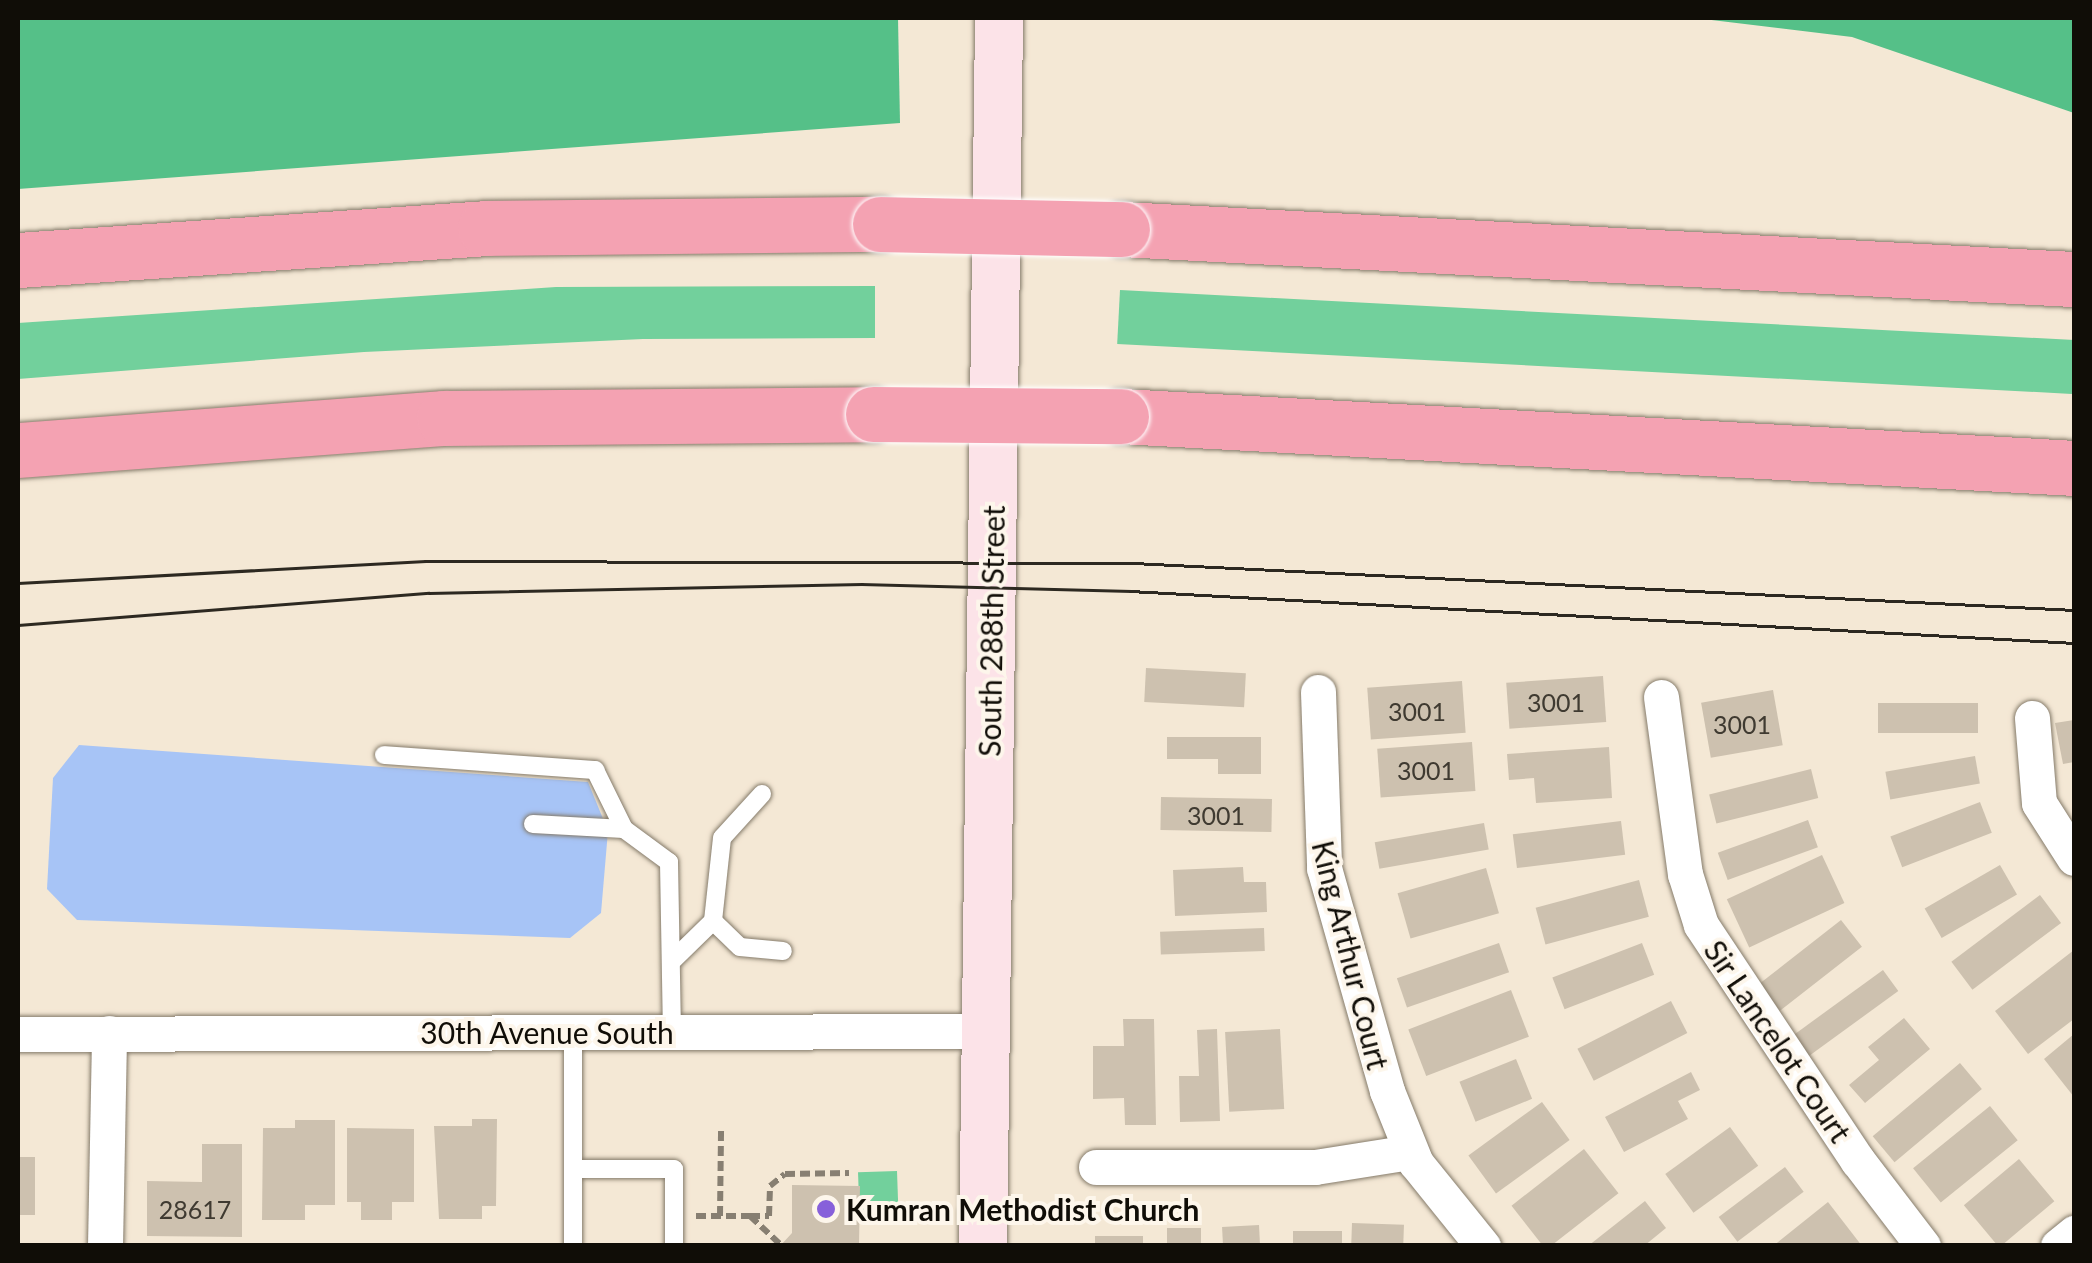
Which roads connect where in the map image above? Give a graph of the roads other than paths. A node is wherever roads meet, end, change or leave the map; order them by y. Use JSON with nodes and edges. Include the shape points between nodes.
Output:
{"nodes":[{"id":1,"x":999,"y":18,"type":"edge"},
{"id":2,"x":18,"y":260,"type":"edge"},
{"id":3,"x":2074,"y":279,"type":"edge"},
{"id":4,"x":18,"y":450,"type":"edge"},
{"id":5,"x":2074,"y":468,"type":"edge"},
{"id":6,"x":1318,"y":692,"type":"dead end"},
{"id":7,"x":1662,"y":697,"type":"dead end"},
{"id":8,"x":2032,"y":718,"type":"dead end"},
{"id":9,"x":384,"y":755,"type":"dead end"},
{"id":10,"x":762,"y":794,"type":"dead end"},
{"id":11,"x":533,"y":824,"type":"dead end"},
{"id":12,"x":624,"y":829,"type":"junction"},
{"id":13,"x":2074,"y":858,"type":"edge"},
{"id":14,"x":713,"y":921,"type":"junction"},
{"id":15,"x":783,"y":951,"type":"dead end"},
{"id":16,"x":671,"y":962,"type":"junction"},
{"id":17,"x":986,"y":1031,"type":"junction"},
{"id":18,"x":573,"y":1032,"type":"junction"},
{"id":19,"x":672,"y":1032,"type":"junction"},
{"id":20,"x":109,"y":1033,"type":"junction"},
{"id":21,"x":18,"y":1034,"type":"edge"},
{"id":22,"x":1410,"y":1152,"type":"junction"},
{"id":23,"x":1096,"y":1167,"type":"dead end"},
{"id":24,"x":573,"y":1169,"type":"junction"},
{"id":25,"x":2074,"y":1233,"type":"edge"},
{"id":26,"x":104,"y":1246,"type":"edge"},
{"id":27,"x":573,"y":1246,"type":"edge"},
{"id":28,"x":674,"y":1246,"type":"edge"},
{"id":29,"x":983,"y":1246,"type":"edge"},
{"id":30,"x":1483,"y":1246,"type":"edge"},
{"id":31,"x":1923,"y":1246,"type":"edge"},
{"id":32,"x":2058,"y":1246,"type":"edge"}],
"edges":[{"from":1,"to":17,"type":"main road","name":"South 288th Street"},
{"from":2,"to":3,"type":"highway","bridge":true,"via":[[485,228],[880,224],[1122,228]]},
{"from":4,"to":5,"type":"highway","bridge":true,"via":[[444,418],[1122,416]]},
{"from":6,"to":22,"type":"street","name":"King Arthur Court","via":[[1324,868],[1386,1091]]},
{"from":7,"to":31,"type":"street","name":"Sir Lancelot Court","via":[[1685,874],[1701,925]]},
{"from":8,"to":13,"type":"street","via":[[2039,803]]},
{"from":9,"to":12,"type":"lane","via":[[595,770]]},
{"from":10,"to":14,"type":"lane","via":[[722,838]]},
{"from":11,"to":12,"type":"lane"},
{"from":12,"to":16,"type":"lane","via":[[668,862]]},
{"from":14,"to":15,"type":"lane","via":[[740,948]]},
{"from":14,"to":16,"type":"lane"},
{"from":16,"to":19,"type":"lane"},
{"from":17,"to":19,"type":"street","name":"30th Avenue South"},
{"from":17,"to":29,"type":"main road","name":"South 288th Street"},
{"from":18,"to":19,"type":"street","name":"30th Avenue South"},
{"from":18,"to":20,"type":"street","name":"30th Avenue South"},
{"from":18,"to":24,"type":"lane"},
{"from":20,"to":21,"type":"street","name":"30th Avenue South"},
{"from":20,"to":26,"type":"street"},
{"from":22,"to":23,"type":"street","via":[[1315,1167]]},
{"from":22,"to":30,"type":"street","name":"King Arthur Court"},
{"from":24,"to":27,"type":"lane"},
{"from":24,"to":28,"type":"lane","via":[[674,1169]]},
{"from":25,"to":32,"type":"street"}]}
